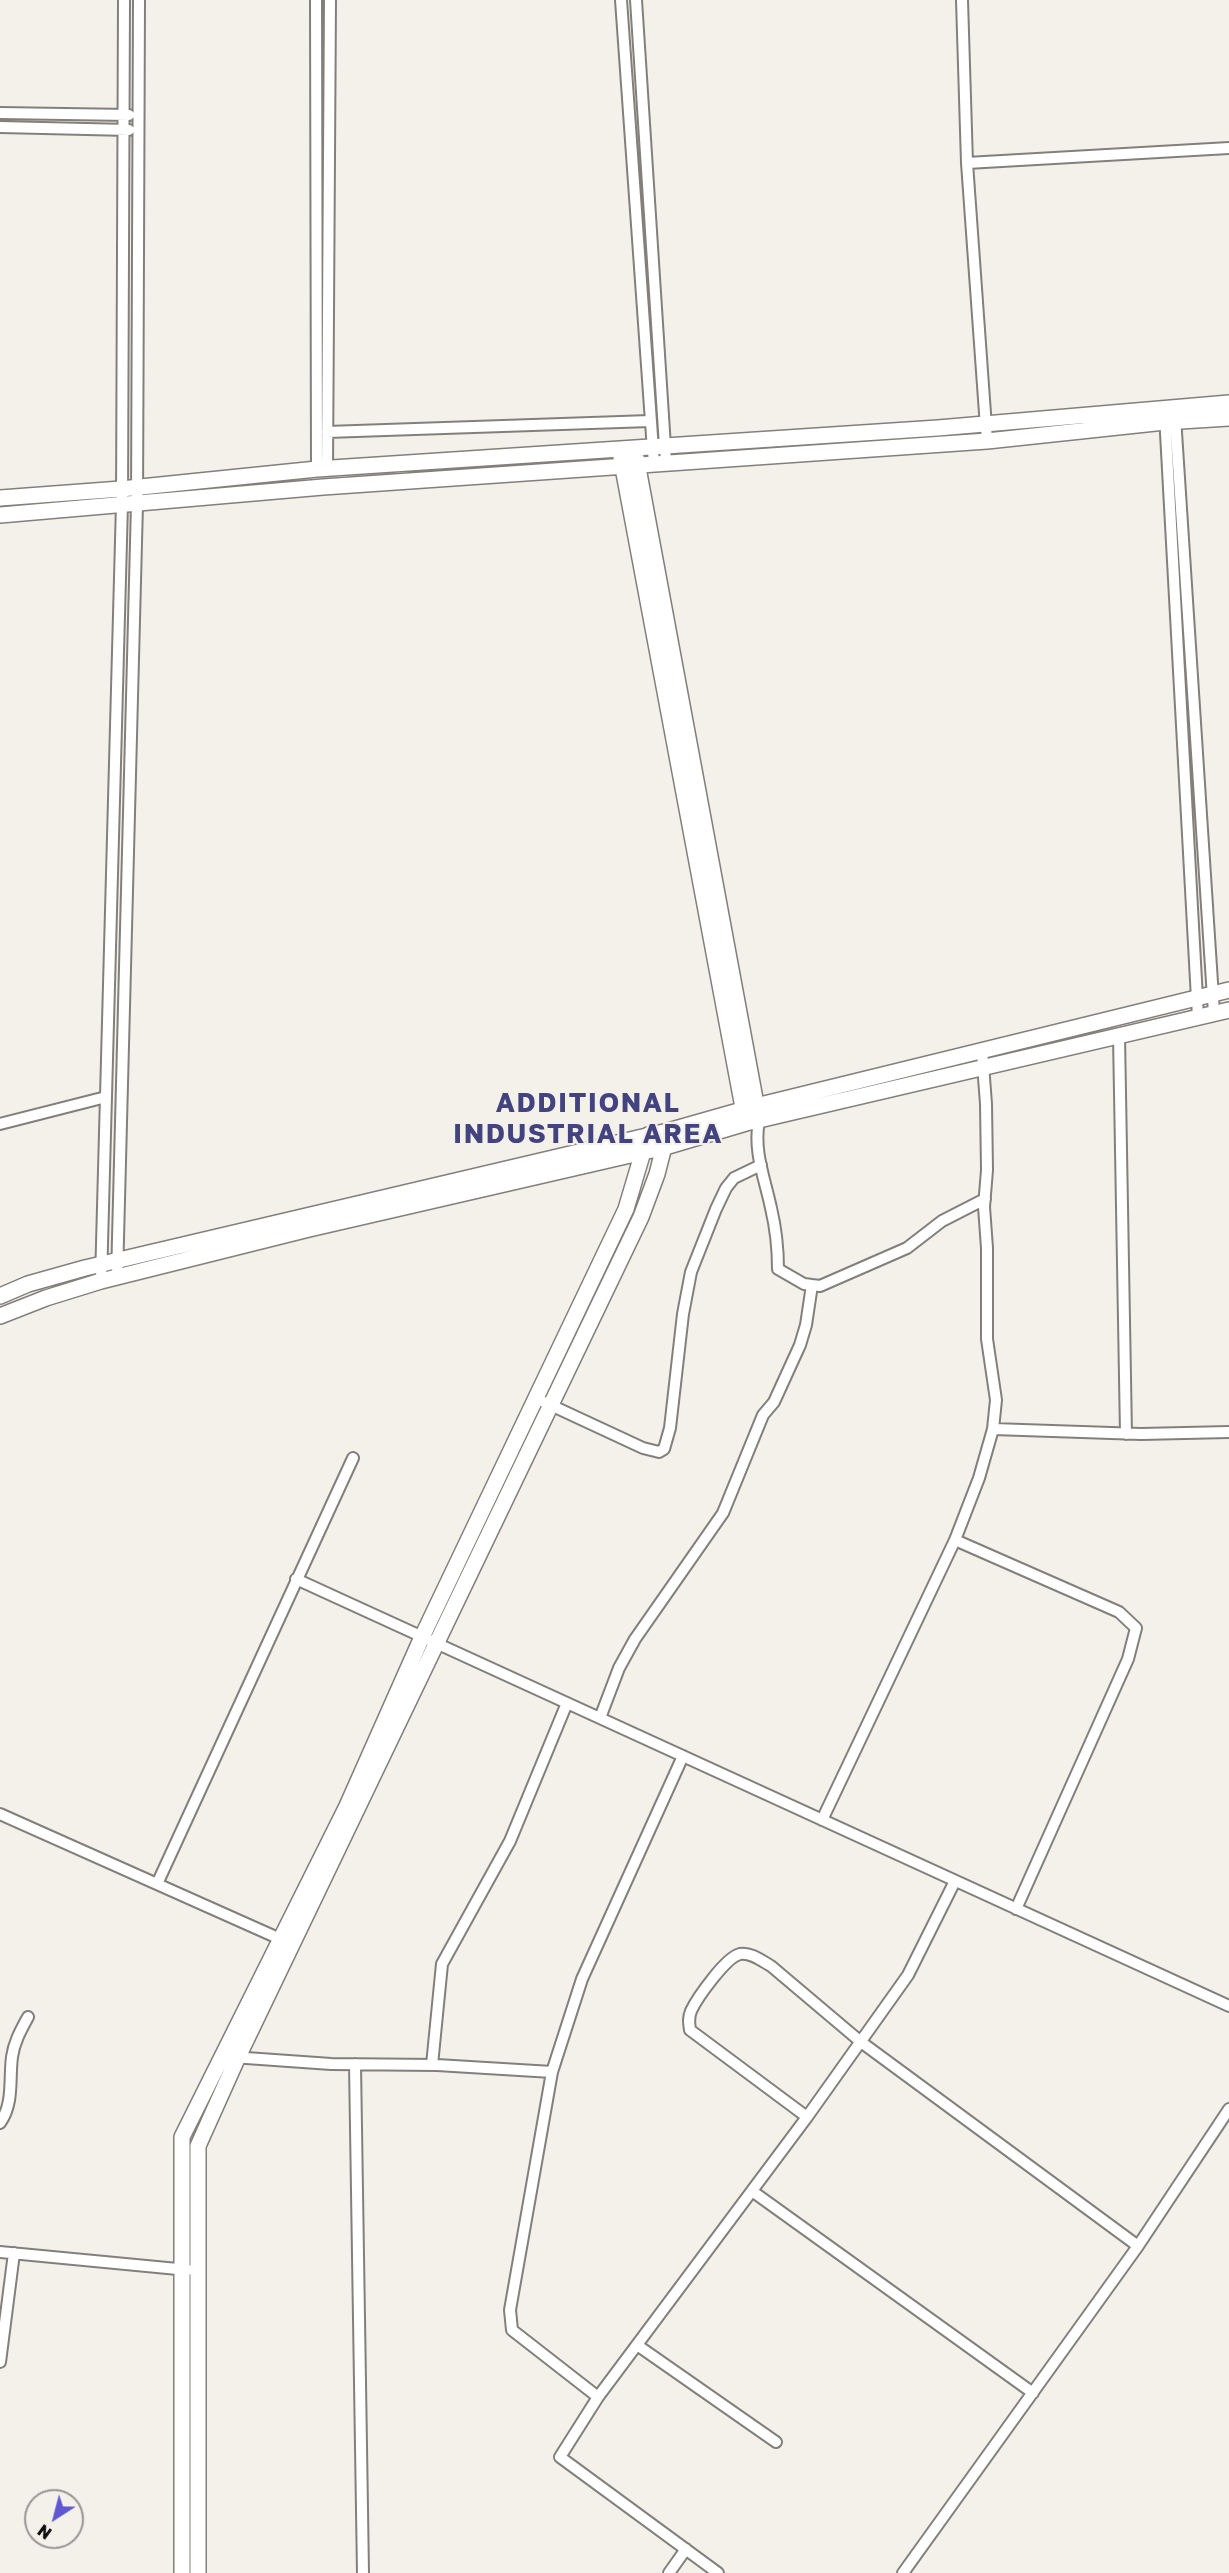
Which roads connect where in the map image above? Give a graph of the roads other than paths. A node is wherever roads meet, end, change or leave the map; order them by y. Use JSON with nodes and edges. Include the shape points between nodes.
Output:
{"nodes":[{"id":1,"x":124,"y":0,"type":"edge"},
{"id":2,"x":139,"y":0,"type":"edge"},
{"id":3,"x":316,"y":0,"type":"edge"},
{"id":4,"x":330,"y":0,"type":"edge"},
{"id":5,"x":621,"y":0,"type":"edge"},
{"id":6,"x":636,"y":0,"type":"edge"},
{"id":7,"x":962,"y":0,"type":"edge"},
{"id":8,"x":0,"y":113,"type":"edge"},
{"id":9,"x":123,"y":115,"type":"junction"},
{"id":10,"x":138,"y":115,"type":"junction"},
{"id":11,"x":0,"y":127,"type":"edge"},
{"id":12,"x":123,"y":130,"type":"junction"},
{"id":13,"x":138,"y":130,"type":"junction"},
{"id":14,"x":1229,"y":148,"type":"edge"},
{"id":15,"x":967,"y":163,"type":"junction"},
{"id":16,"x":1229,"y":404,"type":"edge"},
{"id":17,"x":1170,"y":415,"type":"junction"},
{"id":18,"x":1229,"y":418,"type":"edge"},
{"id":19,"x":650,"y":421,"type":"junction"},
{"id":20,"x":985,"y":423,"type":"junction"},
{"id":21,"x":327,"y":432,"type":"junction"},
{"id":22,"x":987,"y":441,"type":"junction"},
{"id":23,"x":658,"y":445,"type":"junction"},
{"id":24,"x":627,"y":449,"type":"junction"},
{"id":25,"x":660,"y":463,"type":"junction"},
{"id":26,"x":630,"y":466,"type":"junction"},
{"id":27,"x":322,"y":469,"type":"junction"},
{"id":28,"x":129,"y":496,"type":"junction"},
{"id":29,"x":0,"y":498,"type":"edge"},
{"id":30,"x":0,"y":515,"type":"edge"},
{"id":31,"x":132,"y":682,"type":"junction"},
{"id":32,"x":117,"y":683,"type":"junction"},
{"id":33,"x":1229,"y":990,"type":"edge"},
{"id":34,"x":1213,"y":994,"type":"junction"},
{"id":35,"x":1197,"y":997,"type":"junction"},
{"id":36,"x":1222,"y":1011,"type":"edge"},
{"id":37,"x":1197,"y":1017,"type":"junction"},
{"id":38,"x":1119,"y":1036,"type":"junction"},
{"id":39,"x":982,"y":1051,"type":"junction"},
{"id":40,"x":983,"y":1069,"type":"junction"},
{"id":41,"x":106,"y":1097,"type":"junction"},
{"id":42,"x":751,"y":1115,"type":"junction"},
{"id":43,"x":0,"y":1124,"type":"edge"},
{"id":44,"x":668,"y":1131,"type":"junction"},
{"id":45,"x":647,"y":1142,"type":"junction"},
{"id":46,"x":665,"y":1147,"type":"junction"},
{"id":47,"x":761,"y":1165,"type":"junction"},
{"id":48,"x":985,"y":1199,"type":"junction"},
{"id":49,"x":101,"y":1265,"type":"junction"},
{"id":50,"x":117,"y":1269,"type":"junction"},
{"id":51,"x":101,"y":1281,"type":"junction"},
{"id":52,"x":812,"y":1285,"type":"junction"},
{"id":53,"x":0,"y":1296,"type":"edge"},
{"id":54,"x":0,"y":1316,"type":"edge"},
{"id":55,"x":544,"y":1402,"type":"junction"},
{"id":56,"x":993,"y":1429,"type":"junction"},
{"id":57,"x":1229,"y":1432,"type":"edge"},
{"id":58,"x":1126,"y":1434,"type":"junction"},
{"id":59,"x":353,"y":1458,"type":"dead end"},
{"id":60,"x":955,"y":1540,"type":"junction"},
{"id":61,"x":296,"y":1579,"type":"junction"},
{"id":62,"x":429,"y":1640,"type":"junction"},
{"id":63,"x":567,"y":1703,"type":"junction"},
{"id":64,"x":600,"y":1718,"type":"junction"},
{"id":65,"x":683,"y":1756,"type":"junction"},
{"id":66,"x":0,"y":1814,"type":"edge"},
{"id":67,"x":822,"y":1820,"type":"junction"},
{"id":68,"x":955,"y":1881,"type":"junction"},
{"id":69,"x":157,"y":1884,"type":"junction"},
{"id":70,"x":1017,"y":1909,"type":"junction"},
{"id":71,"x":286,"y":1942,"type":"junction"},
{"id":72,"x":1229,"y":2006,"type":"edge"},
{"id":73,"x":28,"y":2017,"type":"dead end"},
{"id":74,"x":861,"y":2042,"type":"junction"},
{"id":75,"x":230,"y":2056,"type":"junction"},
{"id":76,"x":354,"y":2064,"type":"junction"},
{"id":77,"x":432,"y":2065,"type":"junction"},
{"id":78,"x":552,"y":2072,"type":"junction"},
{"id":79,"x":1229,"y":2109,"type":"edge"},
{"id":80,"x":807,"y":2117,"type":"junction"},
{"id":81,"x":0,"y":2123,"type":"edge"},
{"id":82,"x":752,"y":2191,"type":"junction"},
{"id":83,"x":1138,"y":2246,"type":"junction"},
{"id":84,"x":0,"y":2252,"type":"edge"},
{"id":85,"x":14,"y":2253,"type":"junction"},
{"id":86,"x":190,"y":2270,"type":"junction"},
{"id":87,"x":637,"y":2345,"type":"junction"},
{"id":88,"x":0,"y":2362,"type":"edge"},
{"id":89,"x":1033,"y":2393,"type":"junction"},
{"id":90,"x":598,"y":2397,"type":"junction"},
{"id":91,"x":776,"y":2442,"type":"dead end"},
{"id":92,"x":686,"y":2549,"type":"junction"},
{"id":93,"x":182,"y":2573,"type":"edge"},
{"id":94,"x":198,"y":2573,"type":"edge"},
{"id":95,"x":363,"y":2573,"type":"edge"},
{"id":96,"x":669,"y":2573,"type":"edge"},
{"id":97,"x":718,"y":2573,"type":"edge"},
{"id":98,"x":903,"y":2573,"type":"edge"}],
"edges":[{"from":1,"to":9,"type":"street"},
{"from":2,"to":10,"type":"street"},
{"from":3,"to":27,"type":"street"},
{"from":4,"to":21,"type":"street"},
{"from":5,"to":19,"type":"street"},
{"from":6,"to":23,"type":"street"},
{"from":7,"to":15,"type":"street"},
{"from":8,"to":9,"type":"street"},
{"from":9,"to":10,"type":"street"},
{"from":9,"to":12,"type":"street"},
{"from":10,"to":13,"type":"street"},
{"from":11,"to":12,"type":"street"},
{"from":12,"to":13,"type":"street"},
{"from":12,"to":28,"type":"street"},
{"from":13,"to":28,"type":"street"},
{"from":14,"to":15,"type":"street"},
{"from":15,"to":20,"type":"street"},
{"from":16,"to":17,"type":"street"},
{"from":17,"to":18,"type":"street"},
{"from":17,"to":20,"type":"street"},
{"from":17,"to":22,"type":"street"},
{"from":17,"to":34,"type":"street"},
{"from":17,"to":35,"type":"street"},
{"from":19,"to":21,"type":"street"},
{"from":19,"to":23,"type":"street"},
{"from":20,"to":22,"type":"street"},
{"from":20,"to":23,"type":"street"},
{"from":21,"to":27,"type":"street"},
{"from":22,"to":25,"type":"street"},
{"from":23,"to":24,"type":"street"},
{"from":23,"to":25,"type":"street"},
{"from":24,"to":26,"type":"street"},
{"from":24,"to":27,"type":"street"},
{"from":25,"to":26,"type":"street"},
{"from":26,"to":28,"type":"street"},
{"from":26,"to":42,"type":"street"},
{"from":27,"to":28,"type":"street"},
{"from":28,"to":29,"type":"street"},
{"from":28,"to":30,"type":"street"},
{"from":28,"to":31,"type":"street"},
{"from":28,"to":32,"type":"street"},
{"from":31,"to":32,"type":"street"},
{"from":31,"to":50,"type":"street"},
{"from":32,"to":41,"type":"street"},
{"from":33,"to":34,"type":"street"},
{"from":34,"to":35,"type":"street"},
{"from":34,"to":36,"type":"street"},
{"from":35,"to":37,"type":"street"},
{"from":35,"to":39,"type":"street"},
{"from":36,"to":37,"type":"street"},
{"from":37,"to":38,"type":"street"},
{"from":38,"to":40,"type":"street"},
{"from":38,"to":58,"type":"street"},
{"from":39,"to":40,"type":"street"},
{"from":39,"to":42,"type":"street"},
{"from":40,"to":42,"type":"street"},
{"from":40,"to":48,"type":"street"},
{"from":41,"to":43,"type":"street"},
{"from":41,"to":49,"type":"street"},
{"from":42,"to":44,"type":"street"},
{"from":42,"to":46,"type":"street"},
{"from":42,"to":47,"type":"street"},
{"from":44,"to":45,"type":"street"},
{"from":44,"to":46,"type":"street"},
{"from":45,"to":46,"type":"street"},
{"from":45,"to":50,"type":"street"},
{"from":45,"to":55,"type":"street","via":[[626,1209]]},
{"from":46,"to":55,"type":"street","via":[[641,1216]]},
{"from":47,"to":52,"type":"street","via":[[778,1242],[778,1269]]},
{"from":47,"to":55,"type":"street","via":[[734,1178],[726,1188],[691,1272],[664,1449],[659,1452],[643,1448]]},
{"from":48,"to":52,"type":"street","via":[[942,1221],[907,1248],[820,1287]]},
{"from":48,"to":56,"type":"street","via":[[987,1339],[996,1400]]},
{"from":49,"to":50,"type":"street"},
{"from":49,"to":51,"type":"street"},
{"from":49,"to":53,"type":"street","via":[[28,1284]]},
{"from":50,"to":51,"type":"street"},
{"from":51,"to":54,"type":"street"},
{"from":52,"to":64,"type":"street","via":[[800,1345],[774,1402],[763,1415],[723,1513],[635,1639]]},
{"from":55,"to":62,"type":"street"},
{"from":56,"to":58,"type":"street"},
{"from":56,"to":60,"type":"street"},
{"from":57,"to":58,"type":"street"},
{"from":59,"to":61,"type":"street"},
{"from":60,"to":67,"type":"street"},
{"from":60,"to":70,"type":"street","via":[[1119,1612],[1136,1628],[1128,1659]]},
{"from":61,"to":62,"type":"street"},
{"from":61,"to":69,"type":"street"},
{"from":62,"to":63,"type":"street"},
{"from":62,"to":71,"type":"street","via":[[347,1806]]},
{"from":63,"to":64,"type":"street"},
{"from":63,"to":77,"type":"street","via":[[510,1841],[442,1964]]},
{"from":64,"to":65,"type":"street"},
{"from":65,"to":67,"type":"street"},
{"from":65,"to":78,"type":"street","via":[[582,1979]]},
{"from":66,"to":69,"type":"street"},
{"from":67,"to":68,"type":"street"},
{"from":68,"to":70,"type":"street"},
{"from":68,"to":74,"type":"street","via":[[908,1975]]},
{"from":69,"to":71,"type":"street"},
{"from":70,"to":72,"type":"street"},
{"from":71,"to":75,"type":"street"},
{"from":73,"to":81,"type":"street","via":[[12,2056],[10,2098]]},
{"from":74,"to":80,"type":"street"},
{"from":74,"to":80,"type":"street","via":[[771,1966],[745,1954],[731,1959],[701,1995],[688,2021],[690,2030]]},
{"from":74,"to":83,"type":"street"},
{"from":75,"to":76,"type":"street"},
{"from":75,"to":86,"type":"street","via":[[182,2137]]},
{"from":76,"to":77,"type":"street"},
{"from":76,"to":95,"type":"street"},
{"from":77,"to":78,"type":"street"},
{"from":78,"to":90,"type":"street","via":[[510,2310],[512,2330]]},
{"from":79,"to":83,"type":"street"},
{"from":80,"to":82,"type":"street"},
{"from":82,"to":87,"type":"street"},
{"from":82,"to":89,"type":"street"},
{"from":83,"to":89,"type":"street"},
{"from":84,"to":85,"type":"street"},
{"from":85,"to":86,"type":"street"},
{"from":85,"to":88,"type":"street"},
{"from":86,"to":93,"type":"street"},
{"from":86,"to":94,"type":"street"},
{"from":87,"to":90,"type":"street"},
{"from":87,"to":91,"type":"street"},
{"from":89,"to":98,"type":"street"},
{"from":90,"to":92,"type":"street","via":[[560,2457]]},
{"from":92,"to":96,"type":"street"},
{"from":92,"to":97,"type":"street"}]}
